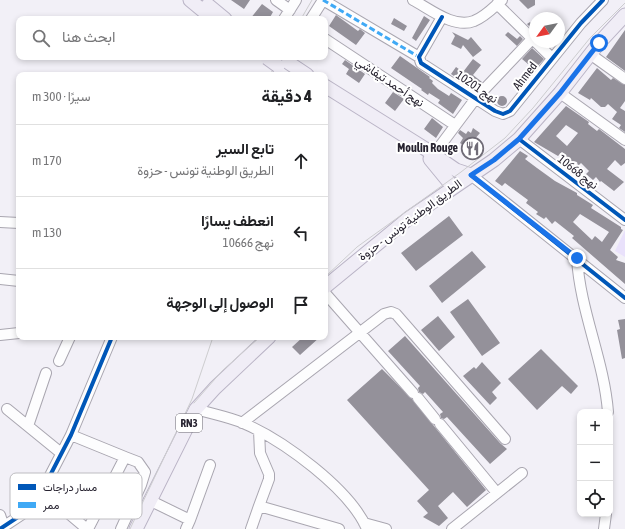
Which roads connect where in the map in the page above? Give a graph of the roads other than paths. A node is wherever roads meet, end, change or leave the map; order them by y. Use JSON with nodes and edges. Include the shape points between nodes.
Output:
{"nodes":[{"id":1,"x":190,"y":0,"type":"edge"},
{"id":2,"x":202,"y":0,"type":"edge"},
{"id":3,"x":276,"y":0,"type":"edge"},
{"id":4,"x":296,"y":0,"type":"edge"},
{"id":5,"x":323,"y":0,"type":"edge"},
{"id":6,"x":603,"y":0,"type":"edge"},
{"id":7,"x":417,"y":1,"type":"edge"},
{"id":8,"x":500,"y":2,"type":"edge"},
{"id":9,"x":290,"y":10,"type":"junction"},
{"id":10,"x":625,"y":15,"type":"edge"},
{"id":11,"x":209,"y":16,"type":"edge"},
{"id":12,"x":221,"y":16,"type":"edge"},
{"id":13,"x":286,"y":16,"type":"edge"},
{"id":14,"x":313,"y":16,"type":"edge"},
{"id":15,"x":442,"y":17,"type":"junction"},
{"id":16,"x":529,"y":36,"type":"edge"},
{"id":17,"x":328,"y":41,"type":"edge"},
{"id":18,"x":529,"y":42,"type":"edge"},
{"id":19,"x":541,"y":48,"type":"edge"},
{"id":20,"x":590,"y":54,"type":"junction"},
{"id":21,"x":419,"y":57,"type":"junction"},
{"id":22,"x":552,"y":58,"type":"junction"},
{"id":23,"x":281,"y":62,"type":"edge"},
{"id":24,"x":301,"y":72,"type":"edge"},
{"id":25,"x":625,"y":79,"type":"edge"},
{"id":26,"x":328,"y":88,"type":"edge"},
{"id":27,"x":560,"y":93,"type":"junction"},
{"id":28,"x":328,"y":97,"type":"edge"},
{"id":29,"x":476,"y":98,"type":"junction"},
{"id":30,"x":510,"y":111,"type":"joint"},
{"id":31,"x":455,"y":125,"type":"junction"},
{"id":32,"x":519,"y":139,"type":"junction"},
{"id":33,"x":625,"y":140,"type":"edge"},
{"id":34,"x":434,"y":154,"type":"junction"},
{"id":35,"x":471,"y":175,"type":"junction"},
{"id":36,"x":453,"y":187,"type":"junction"},
{"id":37,"x":625,"y":220,"type":"edge"},
{"id":38,"x":0,"y":222,"type":"edge"},
{"id":39,"x":16,"y":223,"type":"edge"},
{"id":40,"x":577,"y":258,"type":"junction"},
{"id":41,"x":0,"y":279,"type":"edge"},
{"id":42,"x":16,"y":281,"type":"edge"},
{"id":43,"x":328,"y":284,"type":"edge"},
{"id":44,"x":328,"y":296,"type":"edge"},
{"id":45,"x":625,"y":298,"type":"edge"},
{"id":46,"x":360,"y":332,"type":"junction"},
{"id":47,"x":16,"y":333,"type":"edge"},
{"id":48,"x":0,"y":335,"type":"edge"},
{"id":49,"x":69,"y":340,"type":"edge"},
{"id":50,"x":111,"y":340,"type":"edge"},
{"id":51,"x":266,"y":340,"type":"edge"},
{"id":52,"x":59,"y":361,"type":"dead end"},
{"id":53,"x":46,"y":373,"type":"dead end"},
{"id":54,"x":6,"y":409,"type":"dead end"},
{"id":55,"x":196,"y":409,"type":"junction"},
{"id":56,"x":608,"y":409,"type":"edge"},
{"id":57,"x":242,"y":423,"type":"junction"},
{"id":58,"x":28,"y":426,"type":"junction"},
{"id":59,"x":259,"y":431,"type":"junction"},
{"id":60,"x":71,"y":435,"type":"junction"},
{"id":61,"x":505,"y":438,"type":"dead end"},
{"id":62,"x":61,"y":453,"type":"junction"},
{"id":63,"x":125,"y":457,"type":"junction"},
{"id":64,"x":210,"y":465,"type":"dead end"},
{"id":65,"x":51,"y":473,"type":"edge"},
{"id":66,"x":117,"y":473,"type":"edge"},
{"id":67,"x":522,"y":473,"type":"dead end"},
{"id":68,"x":142,"y":482,"type":"edge"},
{"id":69,"x":497,"y":492,"type":"junction"},
{"id":70,"x":149,"y":500,"type":"junction"},
{"id":71,"x":259,"y":506,"type":"junction"},
{"id":72,"x":0,"y":515,"type":"edge"},
{"id":73,"x":142,"y":516,"type":"edge"},
{"id":74,"x":606,"y":517,"type":"edge"},
{"id":75,"x":14,"y":519,"type":"edge"},
{"id":76,"x":76,"y":519,"type":"edge"},
{"id":77,"x":93,"y":519,"type":"edge"},
{"id":78,"x":126,"y":519,"type":"edge"},
{"id":79,"x":140,"y":519,"type":"edge"},
{"id":80,"x":188,"y":524,"type":"edge"},
{"id":81,"x":366,"y":526,"type":"edge"},
{"id":82,"x":2,"y":528,"type":"edge"},
{"id":83,"x":88,"y":529,"type":"edge"},
{"id":84,"x":121,"y":529,"type":"edge"},
{"id":85,"x":136,"y":529,"type":"edge"},
{"id":86,"x":251,"y":529,"type":"edge"},
{"id":87,"x":339,"y":529,"type":"edge"},
{"id":88,"x":386,"y":529,"type":"edge"},
{"id":89,"x":452,"y":529,"type":"edge"},
{"id":90,"x":604,"y":529,"type":"edge"}],
"edges":[{"from":1,"to":11,"type":"main road"},
{"from":2,"to":12,"type":"main road"},
{"from":3,"to":9,"type":"street"},
{"from":4,"to":9,"type":"street"},
{"from":5,"to":14,"type":"street"},
{"from":5,"to":21,"type":"street","name":"نهج 10201"},
{"from":6,"to":22,"type":"street","name":"Ahmed"},
{"from":7,"to":15,"type":"street"},
{"from":8,"to":15,"type":"street","via":[[481,17],[465,23]]},
{"from":8,"to":16,"type":"street"},
{"from":9,"to":13,"type":"street"},
{"from":10,"to":20,"type":"main road","name":"الطريق الوطنية تونس - حزوة"},
{"from":15,"to":21,"type":"street"},
{"from":17,"to":31,"type":"street","name":"نهج أحمد تيفاشي"},
{"from":18,"to":29,"type":"street"},
{"from":19,"to":22,"type":"street"},
{"from":20,"to":25,"type":"street"},
{"from":20,"to":27,"type":"main road","name":"الطريق الوطنية تونس - حزوة"},
{"from":21,"to":29,"type":"street","name":"نهج 10201","via":[[421,63]]},
{"from":22,"to":30,"type":"street","name":"Ahmed"},
{"from":23,"to":24,"type":"main road"},
{"from":26,"to":34,"type":"main road"},
{"from":27,"to":32,"type":"main road","name":"الطريق الوطنية تونس - حزوة"},
{"from":27,"to":33,"type":"street"},
{"from":28,"to":36,"type":"main road","via":[[431,160]]},
{"from":29,"to":30,"type":"street","name":"نهج 10201","via":[[500,114]]},
{"from":29,"to":31,"type":"street"},
{"from":31,"to":34,"type":"street"},
{"from":32,"to":35,"type":"main road","name":"الطريق الوطنية تونس - حزوة"},
{"from":32,"to":37,"type":"street","name":"نهج 10668"},
{"from":34,"to":35,"type":"main road","via":[[456,170]]},
{"from":35,"to":36,"type":"main road","name":"الطريق الوطنية تونس - حزوة"},
{"from":35,"to":40,"type":"street"},
{"from":36,"to":43,"type":"main road","name":"الطريق الوطنية تونس - حزوة","via":[[375,244]]},
{"from":38,"to":39,"type":"street"},
{"from":40,"to":45,"type":"street"},
{"from":40,"to":56,"type":"street","via":[[580,288],[606,390]]},
{"from":41,"to":42,"type":"street"},
{"from":44,"to":46,"type":"street"},
{"from":46,"to":57,"type":"street"},
{"from":46,"to":61,"type":"street","via":[[384,314],[396,314]]},
{"from":46,"to":69,"type":"street"},
{"from":47,"to":48,"type":"street"},
{"from":49,"to":52,"type":"street"},
{"from":50,"to":60,"type":"street"},
{"from":51,"to":55,"type":"main road","number":"RN3"},
{"from":53,"to":58,"type":"street"},
{"from":54,"to":58,"type":"street"},
{"from":55,"to":57,"type":"street"},
{"from":55,"to":70,"type":"main road","number":"RN3"},
{"from":57,"to":59,"type":"street"},
{"from":58,"to":62,"type":"street"},
{"from":59,"to":71,"type":"street","via":[[260,453],[269,479]]},
{"from":59,"to":81,"type":"street","via":[[304,460],[352,504]]},
{"from":60,"to":62,"type":"street"},
{"from":60,"to":63,"type":"street"},
{"from":62,"to":65,"type":"street"},
{"from":63,"to":66,"type":"street"},
{"from":63,"to":68,"type":"street","via":[[138,462],[145,472]]},
{"from":64,"to":80,"type":"street"},
{"from":67,"to":69,"type":"street"},
{"from":69,"to":89,"type":"street"},
{"from":70,"to":73,"type":"main road","number":"RN3"},
{"from":70,"to":80,"type":"street"},
{"from":71,"to":86,"type":"street"},
{"from":71,"to":87,"type":"street"},
{"from":72,"to":82,"type":"street"},
{"from":74,"to":90,"type":"street"},
{"from":75,"to":82,"type":"street"},
{"from":76,"to":83,"type":"street"},
{"from":77,"to":83,"type":"street"},
{"from":78,"to":84,"type":"street"},
{"from":79,"to":85,"type":"main road","number":"RN3"},
{"from":81,"to":88,"type":"street"}]}
